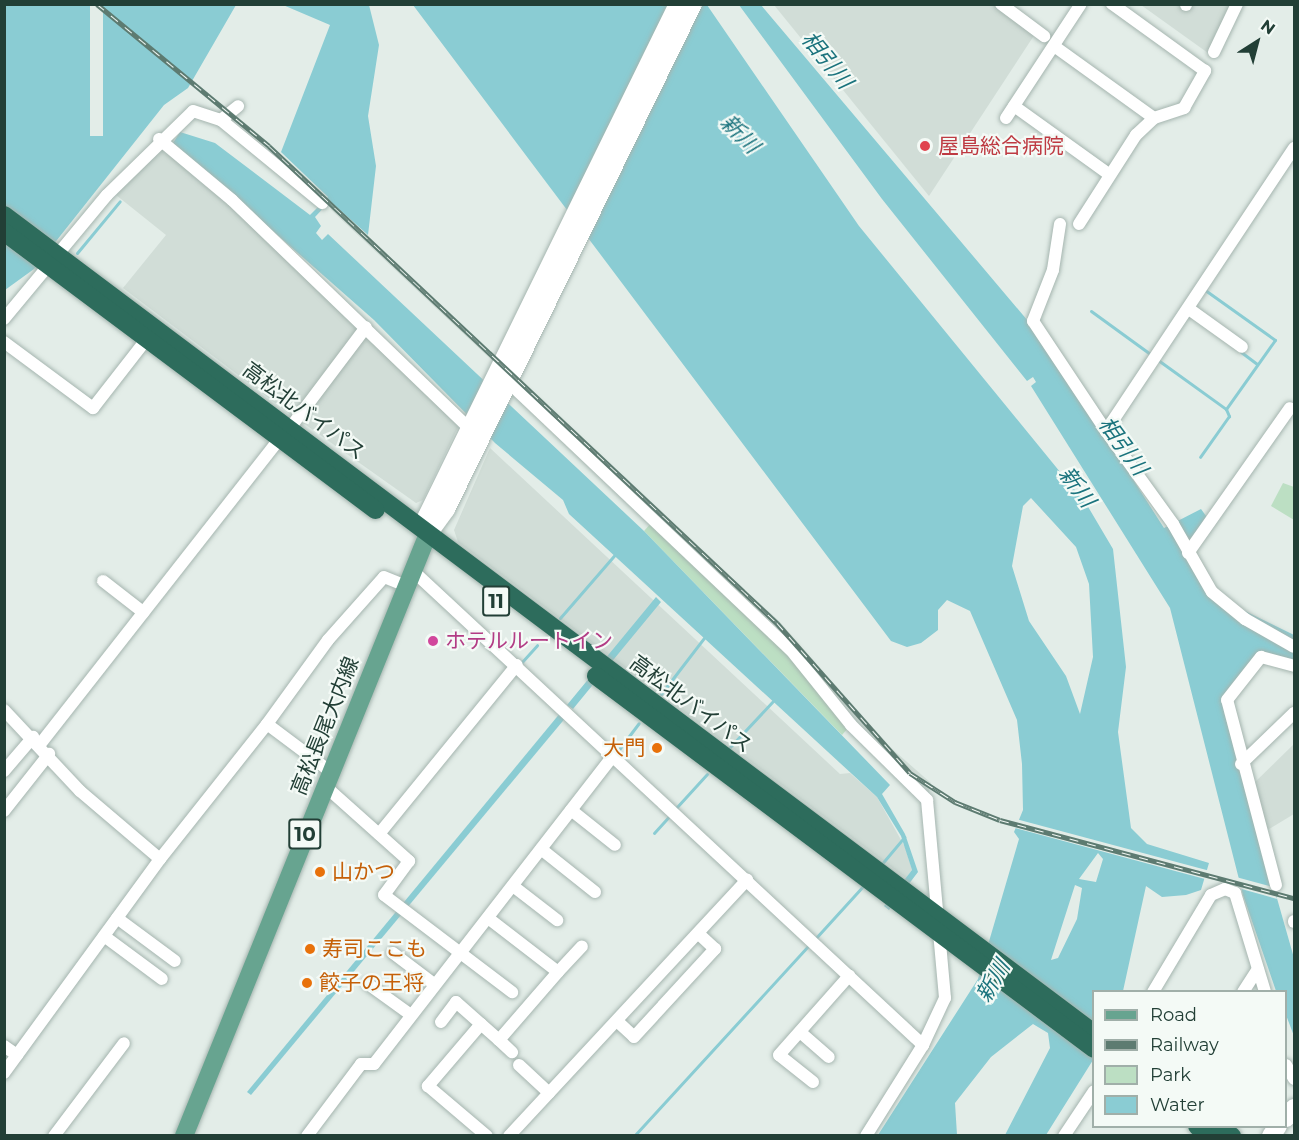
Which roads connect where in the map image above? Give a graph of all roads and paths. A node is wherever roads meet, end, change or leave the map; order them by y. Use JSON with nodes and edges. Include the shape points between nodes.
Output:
{"nodes":[{"id":1,"x":678,"y":4,"type":"edge"},
{"id":2,"x":693,"y":4,"type":"edge"},
{"id":3,"x":1001,"y":4,"type":"edge"},
{"id":4,"x":1081,"y":4,"type":"edge"},
{"id":5,"x":1112,"y":4,"type":"edge"},
{"id":6,"x":1237,"y":4,"type":"edge"},
{"id":7,"x":1044,"y":36,"type":"dead end"},
{"id":8,"x":1054,"y":46,"type":"junction"},
{"id":9,"x":1214,"y":52,"type":"dead end"},
{"id":10,"x":238,"y":106,"type":"dead end"},
{"id":11,"x":1014,"y":106,"type":"junction"},
{"id":12,"x":1006,"y":118,"type":"dead end"},
{"id":13,"x":1154,"y":118,"type":"junction"},
{"id":14,"x":221,"y":120,"type":"junction"},
{"id":15,"x":159,"y":139,"type":"junction"},
{"id":16,"x":1294,"y":148,"type":"edge"},
{"id":17,"x":1110,"y":175,"type":"junction"},
{"id":18,"x":322,"y":203,"type":"dead end"},
{"id":19,"x":4,"y":214,"type":"edge"},
{"id":20,"x":1079,"y":224,"type":"dead end"},
{"id":21,"x":1060,"y":225,"type":"dead end"},
{"id":22,"x":4,"y":232,"type":"edge"},
{"id":23,"x":52,"y":259,"type":"junction"},
{"id":24,"x":542,"y":301,"type":"junction"},
{"id":25,"x":1189,"y":309,"type":"junction"},
{"id":26,"x":123,"y":313,"type":"junction"},
{"id":27,"x":4,"y":319,"type":"edge"},
{"id":28,"x":366,"y":327,"type":"junction"},
{"id":29,"x":146,"y":340,"type":"junction"},
{"id":30,"x":4,"y":342,"type":"edge"},
{"id":31,"x":1242,"y":348,"type":"dead end"},
{"id":32,"x":501,"y":383,"type":"junction"},
{"id":33,"x":1290,"y":408,"type":"dead end"},
{"id":34,"x":1106,"y":431,"type":"junction"},
{"id":35,"x":477,"y":432,"type":"junction"},
{"id":36,"x":285,"y":433,"type":"junction"},
{"id":37,"x":425,"y":540,"type":"junction"},
{"id":38,"x":1187,"y":551,"type":"junction"},
{"id":39,"x":409,"y":578,"type":"junction"},
{"id":40,"x":103,"y":581,"type":"dead end"},
{"id":41,"x":143,"y":612,"type":"junction"},
{"id":42,"x":1294,"y":647,"type":"edge"},
{"id":43,"x":517,"y":665,"type":"junction"},
{"id":44,"x":1294,"y":666,"type":"edge"},
{"id":45,"x":4,"y":710,"type":"edge"},
{"id":46,"x":1294,"y":713,"type":"edge"},
{"id":47,"x":267,"y":724,"type":"junction"},
{"id":48,"x":37,"y":740,"type":"junction"},
{"id":49,"x":49,"y":754,"type":"junction"},
{"id":50,"x":614,"y":755,"type":"junction"},
{"id":51,"x":1241,"y":764,"type":"junction"},
{"id":52,"x":4,"y":771,"type":"edge"},
{"id":53,"x":328,"y":779,"type":"junction"},
{"id":54,"x":571,"y":810,"type":"junction"},
{"id":55,"x":4,"y":811,"type":"edge"},
{"id":56,"x":379,"y":834,"type":"junction"},
{"id":57,"x":615,"y":845,"type":"dead end"},
{"id":58,"x":541,"y":849,"type":"junction"},
{"id":59,"x":160,"y":859,"type":"junction"},
{"id":60,"x":747,"y":880,"type":"junction"},
{"id":61,"x":1276,"y":885,"type":"dead end"},
{"id":62,"x":513,"y":886,"type":"junction"},
{"id":63,"x":595,"y":892,"type":"dead end"},
{"id":64,"x":117,"y":918,"type":"junction"},
{"id":65,"x":488,"y":918,"type":"junction"},
{"id":66,"x":557,"y":920,"type":"dead end"},
{"id":67,"x":943,"y":929,"type":"junction"},
{"id":68,"x":698,"y":933,"type":"junction"},
{"id":69,"x":104,"y":936,"type":"junction"},
{"id":70,"x":582,"y":946,"type":"dead end"},
{"id":71,"x":462,"y":952,"type":"junction"},
{"id":72,"x":393,"y":953,"type":"dead end"},
{"id":73,"x":176,"y":961,"type":"dead end"},
{"id":74,"x":1258,"y":969,"type":"junction"},
{"id":75,"x":558,"y":972,"type":"junction"},
{"id":76,"x":849,"y":976,"type":"junction"},
{"id":77,"x":162,"y":979,"type":"dead end"},
{"id":78,"x":368,"y":984,"type":"dead end"},
{"id":79,"x":434,"y":984,"type":"junction"},
{"id":80,"x":1154,"y":990,"type":"edge"},
{"id":81,"x":1244,"y":990,"type":"edge"},
{"id":82,"x":1264,"y":990,"type":"edge"},
{"id":83,"x":512,"y":992,"type":"dead end"},
{"id":84,"x":411,"y":1015,"type":"junction"},
{"id":85,"x":617,"y":1021,"type":"junction"},
{"id":86,"x":441,"y":1022,"type":"dead end"},
{"id":87,"x":481,"y":1024,"type":"junction"},
{"id":88,"x":800,"y":1032,"type":"junction"},
{"id":89,"x":1092,"y":1032,"type":"edge"},
{"id":90,"x":499,"y":1040,"type":"junction"},
{"id":91,"x":124,"y":1043,"type":"dead end"},
{"id":92,"x":923,"y":1045,"type":"junction"},
{"id":93,"x":4,"y":1046,"type":"edge"},
{"id":94,"x":1092,"y":1047,"type":"edge"},
{"id":95,"x":512,"y":1052,"type":"dead end"},
{"id":96,"x":17,"y":1055,"type":"junction"},
{"id":97,"x":829,"y":1057,"type":"dead end"},
{"id":98,"x":519,"y":1065,"type":"dead end"},
{"id":99,"x":4,"y":1073,"type":"edge"},
{"id":100,"x":813,"y":1082,"type":"dead end"},
{"id":101,"x":549,"y":1093,"type":"junction"},
{"id":102,"x":1092,"y":1093,"type":"edge"},
{"id":103,"x":54,"y":1136,"type":"edge"},
{"id":104,"x":184,"y":1136,"type":"edge"},
{"id":105,"x":307,"y":1136,"type":"edge"},
{"id":106,"x":487,"y":1136,"type":"edge"},
{"id":107,"x":509,"y":1136,"type":"edge"},
{"id":108,"x":866,"y":1136,"type":"edge"},
{"id":109,"x":1064,"y":1136,"type":"edge"}],
"edges":[{"from":1,"to":24,"type":"street"},
{"from":2,"to":24,"type":"street"},
{"from":3,"to":7,"type":"street"},
{"from":4,"to":8,"type":"street"},
{"from":5,"to":13,"type":"street","via":[[1205,71],[1184,108]]},
{"from":6,"to":9,"type":"street"},
{"from":8,"to":11,"type":"street"},
{"from":8,"to":13,"type":"street"},
{"from":10,"to":14,"type":"street"},
{"from":11,"to":12,"type":"street"},
{"from":11,"to":17,"type":"street"},
{"from":13,"to":17,"type":"street"},
{"from":14,"to":15,"type":"street","via":[[193,111]]},
{"from":14,"to":18,"type":"street"},
{"from":15,"to":23,"type":"street"},
{"from":15,"to":28,"type":"street"},
{"from":16,"to":25,"type":"street"},
{"from":17,"to":20,"type":"street"},
{"from":19,"to":23,"type":"highway","name":"高松北バイパス","number":"11"},
{"from":21,"to":34,"type":"street","via":[[1053,270],[1033,321]]},
{"from":22,"to":23,"type":"highway","name":"高松北バイパス","number":"11"},
{"from":23,"to":26,"type":"highway","name":"高松北バイパス","number":"11"},
{"from":23,"to":27,"type":"street"},
{"from":24,"to":32,"type":"street"},
{"from":25,"to":31,"type":"street","via":[[1228,332]]},
{"from":25,"to":34,"type":"street"},
{"from":26,"to":29,"type":"highway","name":"高松北バイパス","number":"11"},
{"from":26,"to":36,"type":"highway","name":"高松北バイパス","number":"11"},
{"from":28,"to":35,"type":"street"},
{"from":28,"to":36,"type":"street"},
{"from":29,"to":30,"type":"street","via":[[93,408]]},
{"from":29,"to":36,"type":"highway","name":"高松北バイパス","number":"11"},
{"from":32,"to":35,"type":"street"},
{"from":32,"to":67,"type":"street","via":[[782,641],[865,740],[922,793],[927,800]]},
{"from":33,"to":38,"type":"street"},
{"from":34,"to":38,"type":"street","via":[[1173,524]]},
{"from":35,"to":37,"type":"street","via":[[427,516]]},
{"from":36,"to":37,"type":"highway","name":"高松北バイパス","number":"11"},
{"from":36,"to":41,"type":"street"},
{"from":37,"to":39,"type":"main road","name":"高松長尾大内線","number":"10"},
{"from":37,"to":67,"type":"highway","name":"高松北バイパス","number":"11"},
{"from":38,"to":42,"type":"street","via":[[1212,592],[1239,615]]},
{"from":39,"to":43,"type":"street"},
{"from":39,"to":47,"type":"street","via":[[384,577],[328,640]]},
{"from":39,"to":53,"type":"main road","name":"高松長尾大内線","number":"10"},
{"from":40,"to":41,"type":"street"},
{"from":41,"to":48,"type":"street"},
{"from":43,"to":50,"type":"street"},
{"from":43,"to":56,"type":"street"},
{"from":44,"to":51,"type":"street","via":[[1261,657],[1227,700]]},
{"from":45,"to":48,"type":"street"},
{"from":46,"to":51,"type":"street"},
{"from":47,"to":53,"type":"street"},
{"from":47,"to":59,"type":"street"},
{"from":48,"to":49,"type":"street"},
{"from":48,"to":52,"type":"street"},
{"from":49,"to":55,"type":"street"},
{"from":49,"to":59,"type":"street","via":[[80,791]]},
{"from":50,"to":54,"type":"street"},
{"from":50,"to":60,"type":"street"},
{"from":51,"to":61,"type":"street"},
{"from":53,"to":56,"type":"street"},
{"from":53,"to":104,"type":"main road","name":"高松長尾大内線","number":"10"},
{"from":54,"to":57,"type":"street"},
{"from":54,"to":58,"type":"street"},
{"from":56,"to":71,"type":"street","via":[[409,861],[384,895]]},
{"from":58,"to":62,"type":"street"},
{"from":58,"to":63,"type":"street"},
{"from":59,"to":64,"type":"street"},
{"from":60,"to":68,"type":"street"},
{"from":60,"to":76,"type":"street"},
{"from":62,"to":65,"type":"street"},
{"from":62,"to":66,"type":"street"},
{"from":64,"to":69,"type":"street"},
{"from":64,"to":73,"type":"street"},
{"from":65,"to":71,"type":"street"},
{"from":65,"to":75,"type":"street"},
{"from":67,"to":89,"type":"highway","name":"高松北バイパス","number":"11"},
{"from":67,"to":92,"type":"street","via":[[945,998]]},
{"from":67,"to":94,"type":"highway","name":"高松北バイパス","number":"11"},
{"from":68,"to":85,"type":"street"},
{"from":68,"to":85,"type":"street","via":[[715,949],[675,993],[634,1037]]},
{"from":69,"to":77,"type":"street"},
{"from":69,"to":96,"type":"street"},
{"from":70,"to":75,"type":"street"},
{"from":71,"to":79,"type":"street"},
{"from":71,"to":83,"type":"street"},
{"from":72,"to":79,"type":"street"},
{"from":74,"to":80,"type":"street","via":[[1235,893],[1225,889],[1210,895]]},
{"from":74,"to":81,"type":"street"},
{"from":74,"to":82,"type":"street"},
{"from":75,"to":90,"type":"street"},
{"from":76,"to":88,"type":"street"},
{"from":76,"to":92,"type":"street"},
{"from":78,"to":84,"type":"street"},
{"from":79,"to":84,"type":"street"},
{"from":84,"to":105,"type":"street","via":[[374,1064],[361,1064]]},
{"from":85,"to":101,"type":"street"},
{"from":86,"to":87,"type":"street","via":[[456,1002]]},
{"from":87,"to":90,"type":"street"},
{"from":87,"to":106,"type":"street","via":[[428,1086]]},
{"from":88,"to":97,"type":"street"},
{"from":88,"to":100,"type":"street","via":[[779,1055]]},
{"from":90,"to":95,"type":"street"},
{"from":91,"to":103,"type":"street"},
{"from":92,"to":108,"type":"street"},
{"from":93,"to":96,"type":"street"},
{"from":96,"to":99,"type":"street"},
{"from":98,"to":101,"type":"street"},
{"from":101,"to":107,"type":"street"},
{"from":102,"to":109,"type":"street"}]}
